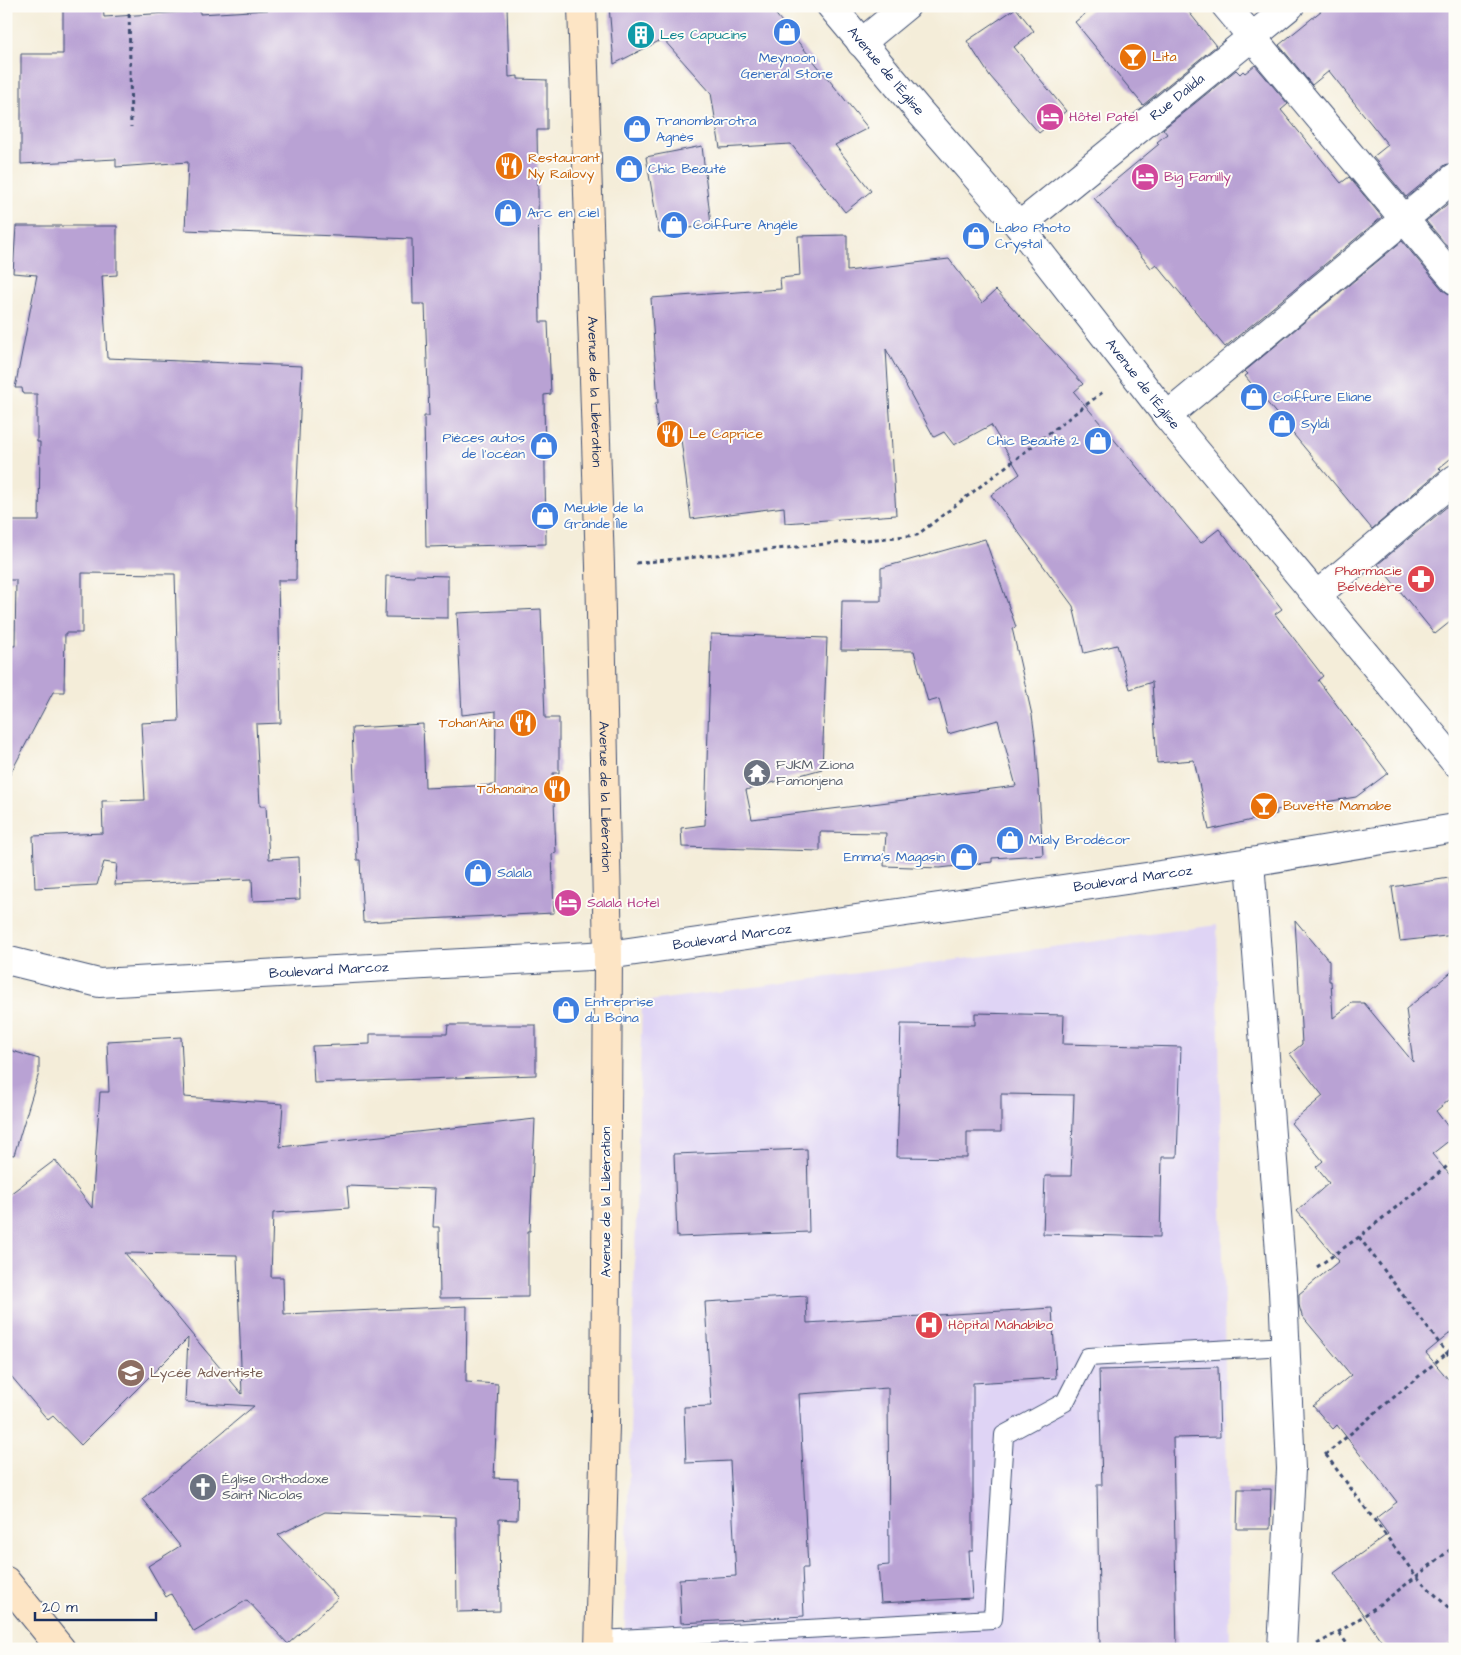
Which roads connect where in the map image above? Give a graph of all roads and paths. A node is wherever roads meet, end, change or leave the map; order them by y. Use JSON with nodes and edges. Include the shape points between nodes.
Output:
{"nodes":[{"id":1,"x":129,"y":6,"type":"edge"},
{"id":2,"x":582,"y":6,"type":"edge"},
{"id":3,"x":831,"y":6,"type":"edge"},
{"id":4,"x":906,"y":6,"type":"edge"},
{"id":5,"x":1226,"y":6,"type":"edge"},
{"id":6,"x":1290,"y":6,"type":"edge"},
{"id":7,"x":1251,"y":38,"type":"junction"},
{"id":8,"x":861,"y":43,"type":"junction"},
{"id":9,"x":131,"y":127,"type":"dead end"},
{"id":10,"x":1455,"y":177,"type":"edge"},
{"id":11,"x":1403,"y":220,"type":"junction"},
{"id":12,"x":1019,"y":226,"type":"junction"},
{"id":13,"x":1455,"y":280,"type":"edge"},
{"id":14,"x":1130,"y":371,"type":"junction"},
{"id":15,"x":1167,"y":416,"type":"junction"},
{"id":16,"x":1455,"y":479,"type":"edge"},
{"id":17,"x":600,"y":566,"type":"junction"},
{"id":18,"x":1317,"y":595,"type":"junction"},
{"id":19,"x":1452,"y":754,"type":"edge"},
{"id":20,"x":1455,"y":828,"type":"edge"},
{"id":21,"x":1250,"y":862,"type":"junction"},
{"id":22,"x":608,"y":955,"type":"junction"},
{"id":23,"x":6,"y":960,"type":"edge"},
{"id":24,"x":1455,"y":1160,"type":"edge"},
{"id":25,"x":1359,"y":1237,"type":"junction"},
{"id":26,"x":1282,"y":1290,"type":"junction"},
{"id":27,"x":1285,"y":1346,"type":"junction"},
{"id":28,"x":1455,"y":1346,"type":"edge"},
{"id":29,"x":1446,"y":1354,"type":"junction"},
{"id":30,"x":1455,"y":1364,"type":"edge"},
{"id":31,"x":1326,"y":1454,"type":"junction"},
{"id":32,"x":1291,"y":1469,"type":"junction"},
{"id":33,"x":1455,"y":1546,"type":"edge"},
{"id":34,"x":1416,"y":1576,"type":"junction"},
{"id":35,"x":6,"y":1581,"type":"edge"},
{"id":36,"x":1455,"y":1614,"type":"edge"},
{"id":37,"x":1339,"y":1633,"type":"junction"},
{"id":38,"x":599,"y":1644,"type":"edge"},
{"id":39,"x":1316,"y":1645,"type":"dead end"},
{"id":40,"x":61,"y":1649,"type":"edge"},
{"id":41,"x":1282,"y":1649,"type":"edge"},
{"id":42,"x":1351,"y":1649,"type":"edge"}],
"edges":[{"from":1,"to":9,"type":"path"},
{"from":2,"to":17,"type":"main road","name":"Avenue de la Libération"},
{"from":3,"to":8,"type":"street","name":"Avenue de l'Église"},
{"from":4,"to":8,"type":"street"},
{"from":5,"to":7,"type":"street"},
{"from":6,"to":7,"type":"street","name":"Rue Dalida"},
{"from":7,"to":11,"type":"street"},
{"from":7,"to":12,"type":"street","name":"Rue Dalida"},
{"from":8,"to":12,"type":"street","name":"Avenue de l'Église"},
{"from":10,"to":11,"type":"street"},
{"from":11,"to":13,"type":"street"},
{"from":11,"to":15,"type":"street"},
{"from":12,"to":14,"type":"street","name":"Avenue de l'Église"},
{"from":14,"to":15,"type":"street","name":"Avenue de l'Église"},
{"from":14,"to":17,"type":"path","via":[[917,535]]},
{"from":15,"to":18,"type":"street","name":"Avenue de l'Église"},
{"from":16,"to":18,"type":"street"},
{"from":17,"to":22,"type":"main road","name":"Avenue de la Libération"},
{"from":18,"to":19,"type":"street","name":"Avenue de l'Église"},
{"from":20,"to":21,"type":"street","name":"Boulevard Marcoz"},
{"from":21,"to":22,"type":"street","name":"Boulevard Marcoz"},
{"from":21,"to":26,"type":"street"},
{"from":22,"to":23,"type":"street","name":"Boulevard Marcoz","via":[[99,984]]},
{"from":22,"to":38,"type":"main road","name":"Avenue de la Libération","via":[[605,1425]]},
{"from":24,"to":25,"type":"path"},
{"from":25,"to":26,"type":"path"},
{"from":25,"to":29,"type":"path"},
{"from":26,"to":27,"type":"street"},
{"from":27,"to":32,"type":"street"},
{"from":27,"to":38,"type":"lane","via":[[1088,1357],[1065,1402],[1004,1436],[993,1619]]},
{"from":28,"to":29,"type":"path"},
{"from":29,"to":30,"type":"path"},
{"from":29,"to":31,"type":"path"},
{"from":31,"to":32,"type":"path"},
{"from":31,"to":34,"type":"path"},
{"from":32,"to":41,"type":"street"},
{"from":33,"to":34,"type":"path"},
{"from":34,"to":36,"type":"path"},
{"from":34,"to":37,"type":"path"},
{"from":35,"to":40,"type":"main road"},
{"from":37,"to":39,"type":"path"},
{"from":37,"to":42,"type":"path"}]}
